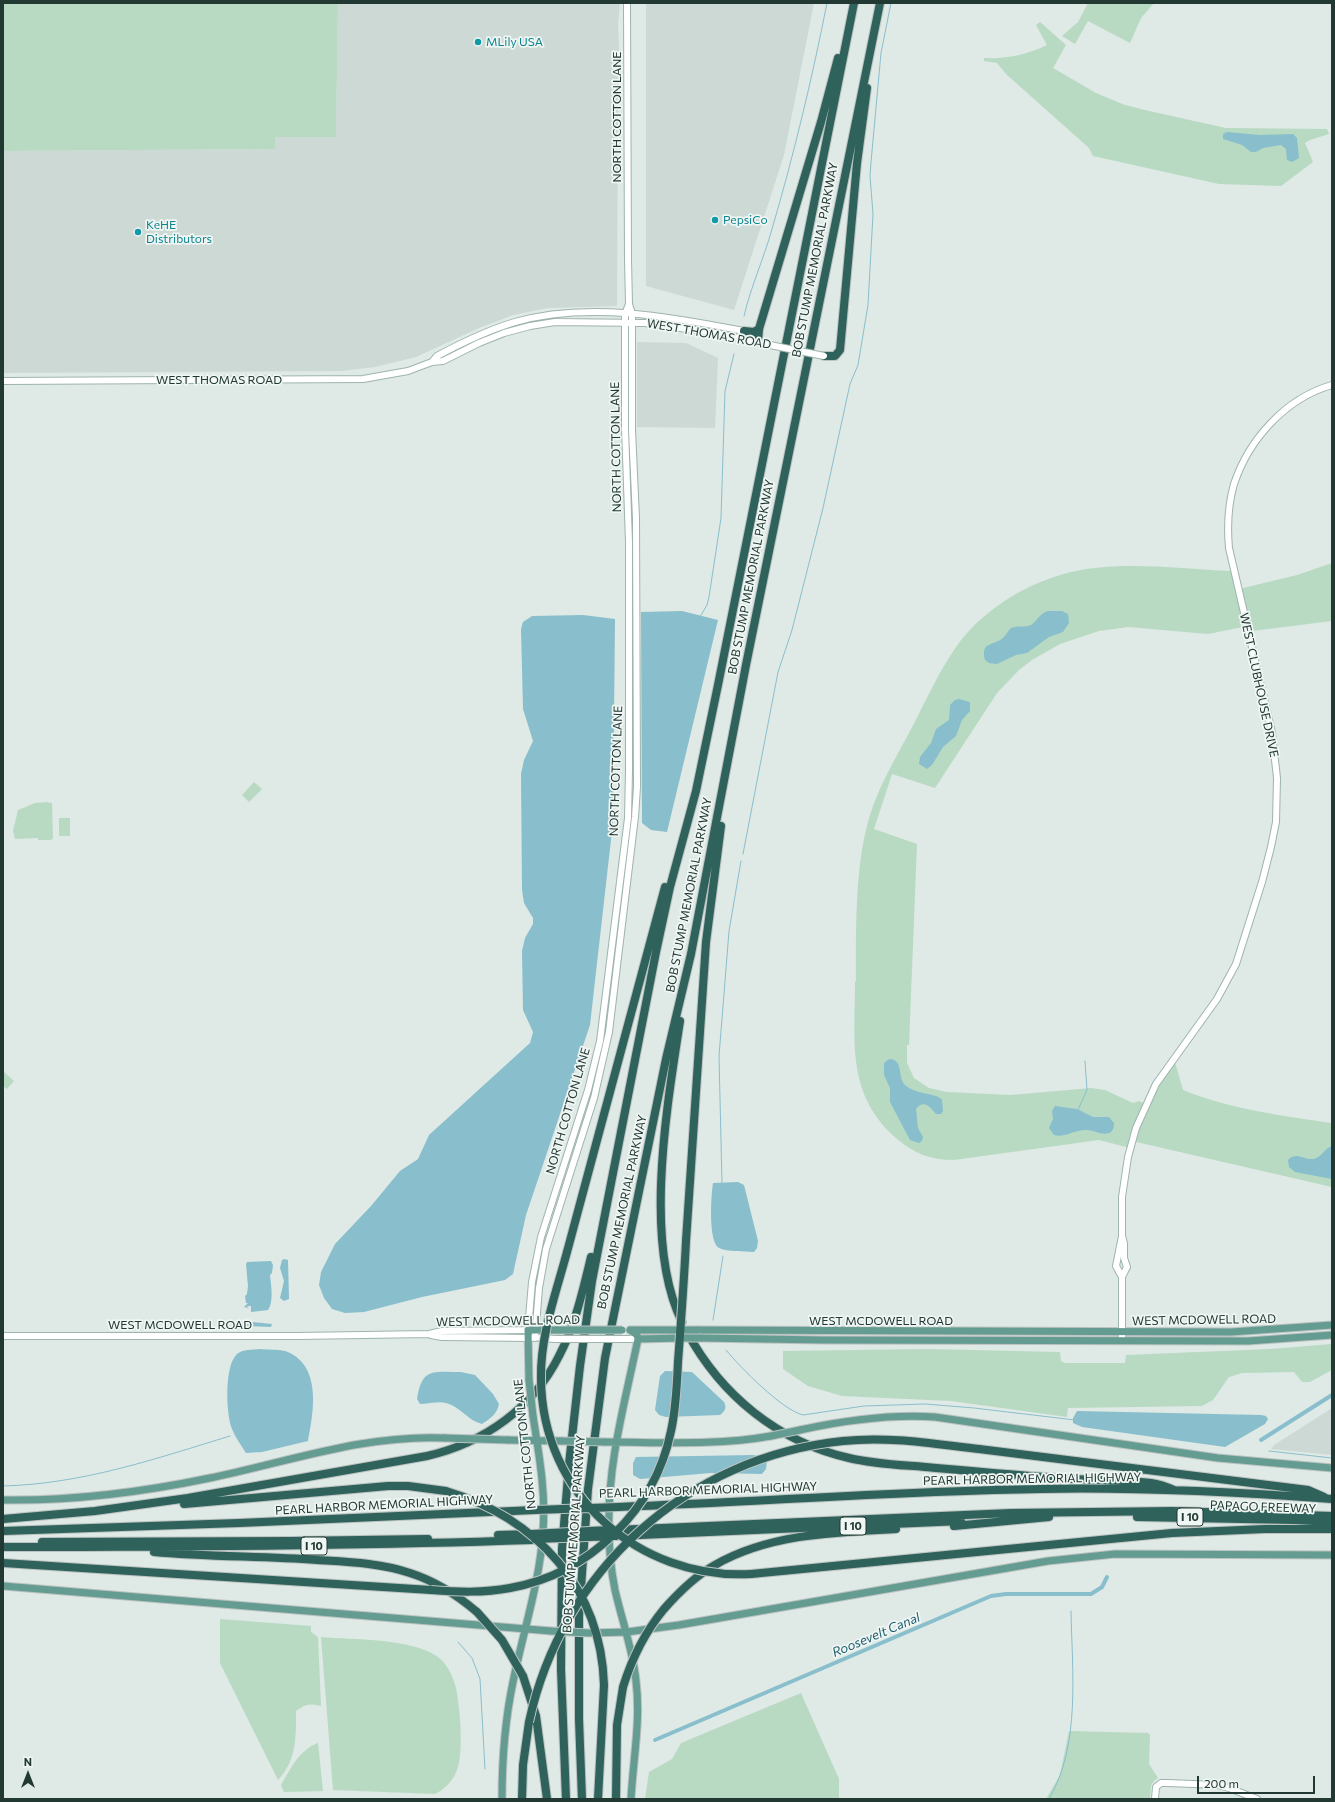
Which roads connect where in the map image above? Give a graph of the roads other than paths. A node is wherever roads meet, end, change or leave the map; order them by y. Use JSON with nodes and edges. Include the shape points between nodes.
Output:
{"nodes":[{"id":1,"x":627,"y":3,"type":"edge"},
{"id":2,"x":851,"y":3,"type":"edge"},
{"id":3,"x":854,"y":3,"type":"edge"},
{"id":4,"x":880,"y":3,"type":"edge"},
{"id":5,"x":875,"y":26,"type":"junction"},
{"id":6,"x":629,"y":304,"type":"junction"},
{"id":7,"x":625,"y":314,"type":"junction"},
{"id":8,"x":632,"y":314,"type":"junction"},
{"id":9,"x":625,"y":322,"type":"junction"},
{"id":10,"x":632,"y":322,"type":"junction"},
{"id":11,"x":759,"y":329,"type":"junction"},
{"id":12,"x":744,"y":331,"type":"joint"},
{"id":13,"x":758,"y":342,"type":"junction"},
{"id":14,"x":824,"y":356,"type":"joint"},
{"id":15,"x":432,"y":362,"type":"junction"},
{"id":16,"x":3,"y":381,"type":"edge"},
{"id":17,"x":1332,"y":384,"type":"edge"},
{"id":18,"x":625,"y":398,"type":"junction"},
{"id":19,"x":633,"y":424,"type":"junction"},
{"id":20,"x":699,"y":769,"type":"junction"},
{"id":21,"x":724,"y":784,"type":"junction"},
{"id":22,"x":691,"y":954,"type":"junction"},
{"id":23,"x":614,"y":1163,"type":"junction"},
{"id":24,"x":1332,"y":1326,"type":"edge"},
{"id":25,"x":626,"y":1330,"type":"junction"},
{"id":26,"x":1122,"y":1332,"type":"junction"},
{"id":27,"x":532,"y":1334,"type":"junction"},
{"id":28,"x":1332,"y":1335,"type":"edge"},
{"id":29,"x":3,"y":1336,"type":"edge"},
{"id":30,"x":638,"y":1339,"type":"junction"},
{"id":31,"x":1122,"y":1341,"type":"junction"},
{"id":32,"x":537,"y":1440,"type":"junction"},
{"id":33,"x":617,"y":1442,"type":"junction"},
{"id":34,"x":1332,"y":1468,"type":"edge"},
{"id":35,"x":1174,"y":1490,"type":"junction"},
{"id":36,"x":1330,"y":1499,"type":"edge"},
{"id":37,"x":3,"y":1500,"type":"edge"},
{"id":38,"x":95,"y":1511,"type":"junction"},
{"id":39,"x":1332,"y":1516,"type":"edge"},
{"id":40,"x":1049,"y":1517,"type":"junction"},
{"id":41,"x":3,"y":1519,"type":"edge"},
{"id":42,"x":1332,"y":1522,"type":"edge"},
{"id":43,"x":1332,"y":1529,"type":"edge"},
{"id":44,"x":3,"y":1530,"type":"edge"},
{"id":45,"x":615,"y":1533,"type":"junction"},
{"id":46,"x":532,"y":1537,"type":"junction"},
{"id":47,"x":3,"y":1542,"type":"edge"},
{"id":48,"x":3,"y":1547,"type":"edge"},
{"id":49,"x":107,"y":1548,"type":"junction"},
{"id":50,"x":1332,"y":1555,"type":"edge"},
{"id":51,"x":3,"y":1563,"type":"edge"},
{"id":52,"x":3,"y":1586,"type":"edge"},
{"id":53,"x":525,"y":1629,"type":"junction"},
{"id":54,"x":626,"y":1632,"type":"junction"},
{"id":55,"x":522,"y":1796,"type":"edge"},
{"id":56,"x":502,"y":1799,"type":"edge"},
{"id":57,"x":547,"y":1799,"type":"edge"},
{"id":58,"x":566,"y":1799,"type":"edge"},
{"id":59,"x":582,"y":1799,"type":"edge"},
{"id":60,"x":598,"y":1799,"type":"edge"},
{"id":61,"x":616,"y":1799,"type":"edge"},
{"id":62,"x":631,"y":1799,"type":"edge"},
{"id":63,"x":1156,"y":1799,"type":"edge"},
{"id":64,"x":1257,"y":1799,"type":"edge"}],
"edges":[{"from":1,"to":6,"type":"main road","name":"NORTH COTTON LANE"},
{"from":2,"to":11,"type":"highway","via":[[823,115]]},
{"from":3,"to":20,"type":"highway","name":"BOB STUMP MEMORIAL PARKWAY","via":[[720,678]]},
{"from":4,"to":5,"type":"highway","name":"BOB STUMP MEMORIAL PARKWAY"},
{"from":5,"to":14,"type":"highway","via":[[857,163],[840,347],[835,356]]},
{"from":5,"to":21,"type":"highway","name":"BOB STUMP MEMORIAL PARKWAY"},
{"from":6,"to":7,"type":"main road","name":"NORTH COTTON LANE"},
{"from":6,"to":8,"type":"main road","name":"NORTH COTTON LANE"},
{"from":7,"to":8,"type":"main road","name":"WEST THOMAS ROAD"},
{"from":7,"to":9,"type":"main road","name":"NORTH COTTON LANE"},
{"from":7,"to":15,"type":"main road","name":"WEST THOMAS ROAD","via":[[575,312],[516,321],[488,330],[437,356]]},
{"from":8,"to":10,"type":"main road","name":"NORTH COTTON LANE"},
{"from":8,"to":12,"type":"main road","name":"WEST THOMAS ROAD","via":[[685,320]]},
{"from":9,"to":10,"type":"main road","name":"WEST THOMAS ROAD"},
{"from":9,"to":15,"type":"main road","name":"WEST THOMAS ROAD","via":[[555,322],[530,326],[504,333],[442,361]]},
{"from":9,"to":18,"type":"main road","name":"NORTH COTTON LANE"},
{"from":10,"to":13,"type":"main road","name":"WEST THOMAS ROAD","via":[[689,329]]},
{"from":10,"to":19,"type":"main road","name":"NORTH COTTON LANE"},
{"from":11,"to":12,"type":"highway","via":[[754,332]]},
{"from":11,"to":13,"type":"highway"},
{"from":13,"to":14,"type":"main road","name":"WEST THOMAS ROAD","bridge":true},
{"from":15,"to":16,"type":"main road","name":"WEST THOMAS ROAD","via":[[408,371],[363,379]]},
{"from":17,"to":26,"type":"main road","name":"WEST CLUBHOUSE DRIVE","via":[[1299,400],[1266,428],[1246,458],[1233,488],[1228,517],[1229,548],[1272,733],[1277,778],[1276,822],[1262,882],[1236,964],[1217,999],[1159,1078],[1136,1128],[1124,1176],[1121,1209],[1124,1243],[1121,1258]]},
{"from":18,"to":19,"type":"main road","via":[[628,404],[628,419]]},
{"from":18,"to":27,"type":"main road","name":"NORTH COTTON LANE","via":[[629,542],[627,830],[599,1046],[588,1090],[542,1237],[532,1282]]},
{"from":19,"to":27,"type":"main road","name":"NORTH COTTON LANE","via":[[637,787],[634,830],[603,1064],[546,1249]]},
{"from":20,"to":23,"type":"highway","name":"BOB STUMP MEMORIAL PARKWAY","via":[[696,791],[670,887]]},
{"from":20,"to":43,"type":"highway","bridge":true,"via":[[687,804],[567,1252],[542,1357],[541,1392],[547,1427],[561,1466],[583,1500],[611,1529],[634,1545],[682,1567],[714,1574],[742,1575],[1146,1535],[1238,1530]]},
{"from":21,"to":22,"type":"highway","name":"BOB STUMP MEMORIAL PARKWAY"},
{"from":21,"to":51,"type":"highway","bridge":true,"via":[[704,973],[676,1395],[671,1432],[663,1461],[647,1493],[620,1529],[573,1566],[551,1576],[524,1585],[474,1592]]},
{"from":22,"to":35,"type":"highway","via":[[668,1108],[662,1169],[662,1242],[668,1280],[680,1318],[702,1358],[728,1390],[756,1415],[786,1435],[815,1448],[850,1458],[887,1464],[1152,1483]]},
{"from":22,"to":59,"type":"highway","name":"BOB STUMP MEMORIAL PARKWAY","via":[[666,1060],[615,1307],[593,1437],[578,1616]]},
{"from":23,"to":38,"type":"highway","via":[[589,1267],[563,1348],[538,1390],[502,1424],[474,1440],[427,1456],[188,1498]]},
{"from":23,"to":58,"type":"highway","name":"BOB STUMP MEMORIAL PARKWAY","via":[[592,1281],[577,1389],[562,1549],[561,1669]]},
{"from":24,"to":26,"type":"main road","name":"WEST MCDOWELL ROAD","via":[[1247,1332]]},
{"from":25,"to":26,"type":"main road","name":"WEST MCDOWELL ROAD","bridge":true},
{"from":25,"to":27,"type":"main road","name":"WEST MCDOWELL ROAD","bridge":true,"via":[[558,1330]]},
{"from":25,"to":30,"type":"main road","via":[[637,1335]]},
{"from":26,"to":31,"type":"main road","name":"WEST CLUBHOUSE DRIVE"},
{"from":27,"to":29,"type":"main road","name":"WEST MCDOWELL ROAD","via":[[442,1337],[429,1334]]},
{"from":27,"to":30,"type":"main road","name":"WEST MCDOWELL ROAD","bridge":true,"via":[[556,1339]]},
{"from":27,"to":32,"type":"main road","name":"NORTH COTTON LANE","bridge":true,"via":[[529,1380]]},
{"from":28,"to":31,"type":"main road","name":"WEST MCDOWELL ROAD","via":[[1248,1341]]},
{"from":30,"to":31,"type":"main road","name":"WEST MCDOWELL ROAD","bridge":true},
{"from":30,"to":33,"type":"main road"},
{"from":32,"to":33,"type":"main road","bridge":true},
{"from":32,"to":37,"type":"main road","bridge":true,"via":[[401,1438],[369,1442],[210,1478],[129,1492]]},
{"from":32,"to":53,"type":"main road","name":"NORTH COTTON LANE","via":[[544,1490],[543,1531]]},
{"from":33,"to":34,"type":"main road","bridge":true,"via":[[743,1441],[875,1417],[929,1417],[1218,1458]]},
{"from":33,"to":54,"type":"main road","via":[[610,1489],[609,1541],[613,1578]]},
{"from":35,"to":36,"type":"highway","name":"PAPAGO FREEWAY","number":"I 10"},
{"from":35,"to":44,"type":"highway","name":"PEARL HARBOR MEMORIAL HIGHWAY","number":"I 10","bridge":true,"via":[[980,1490],[239,1524]]},
{"from":36,"to":55,"type":"highway","bridge":true,"via":[[1308,1490],[878,1439],[803,1447],[766,1457],[700,1486],[664,1510],[614,1555],[588,1587],[565,1625],[545,1668],[532,1710],[525,1749]]},
{"from":38,"to":41,"type":"highway"},
{"from":38,"to":60,"type":"highway","bridge":true,"via":[[388,1486],[446,1491],[475,1500],[510,1519],[539,1541],[560,1564],[590,1616],[600,1647],[604,1685]]},
{"from":39,"to":45,"type":"highway","via":[[1172,1511],[1019,1513]]},
{"from":40,"to":42,"type":"highway","name":"PAPAGO FREEWAY","number":"I 10","via":[[1177,1517]]},
{"from":40,"to":45,"type":"highway","number":"I 10"},
{"from":40,"to":61,"type":"highway","bridge":true,"via":[[987,1524],[832,1534],[767,1544],[746,1550],[715,1565],[685,1587],[664,1609],[641,1642],[630,1666],[623,1687],[617,1726]]},
{"from":45,"to":46,"type":"highway","number":"I 10","bridge":true},
{"from":46,"to":47,"type":"highway"},
{"from":46,"to":49,"type":"highway","number":"I 10","via":[[302,1547]]},
{"from":48,"to":49,"type":"highway","number":"I 10"},
{"from":49,"to":57,"type":"highway","bridge":true,"via":[[382,1566],[411,1573],[433,1582],[478,1612],[502,1640],[523,1676],[536,1716]]},
{"from":50,"to":54,"type":"main road","via":[[1084,1556]]},
{"from":52,"to":53,"type":"main road"},
{"from":53,"to":54,"type":"main road","bridge":true,"via":[[589,1633]]},
{"from":53,"to":56,"type":"main road","name":"NORTH COTTON LANE","via":[[507,1718]]},
{"from":54,"to":62,"type":"main road","via":[[635,1672],[638,1702]]},
{"from":63,"to":64,"type":"main road","via":[[1156,1787],[1159,1784],[1218,1785]]}]}
